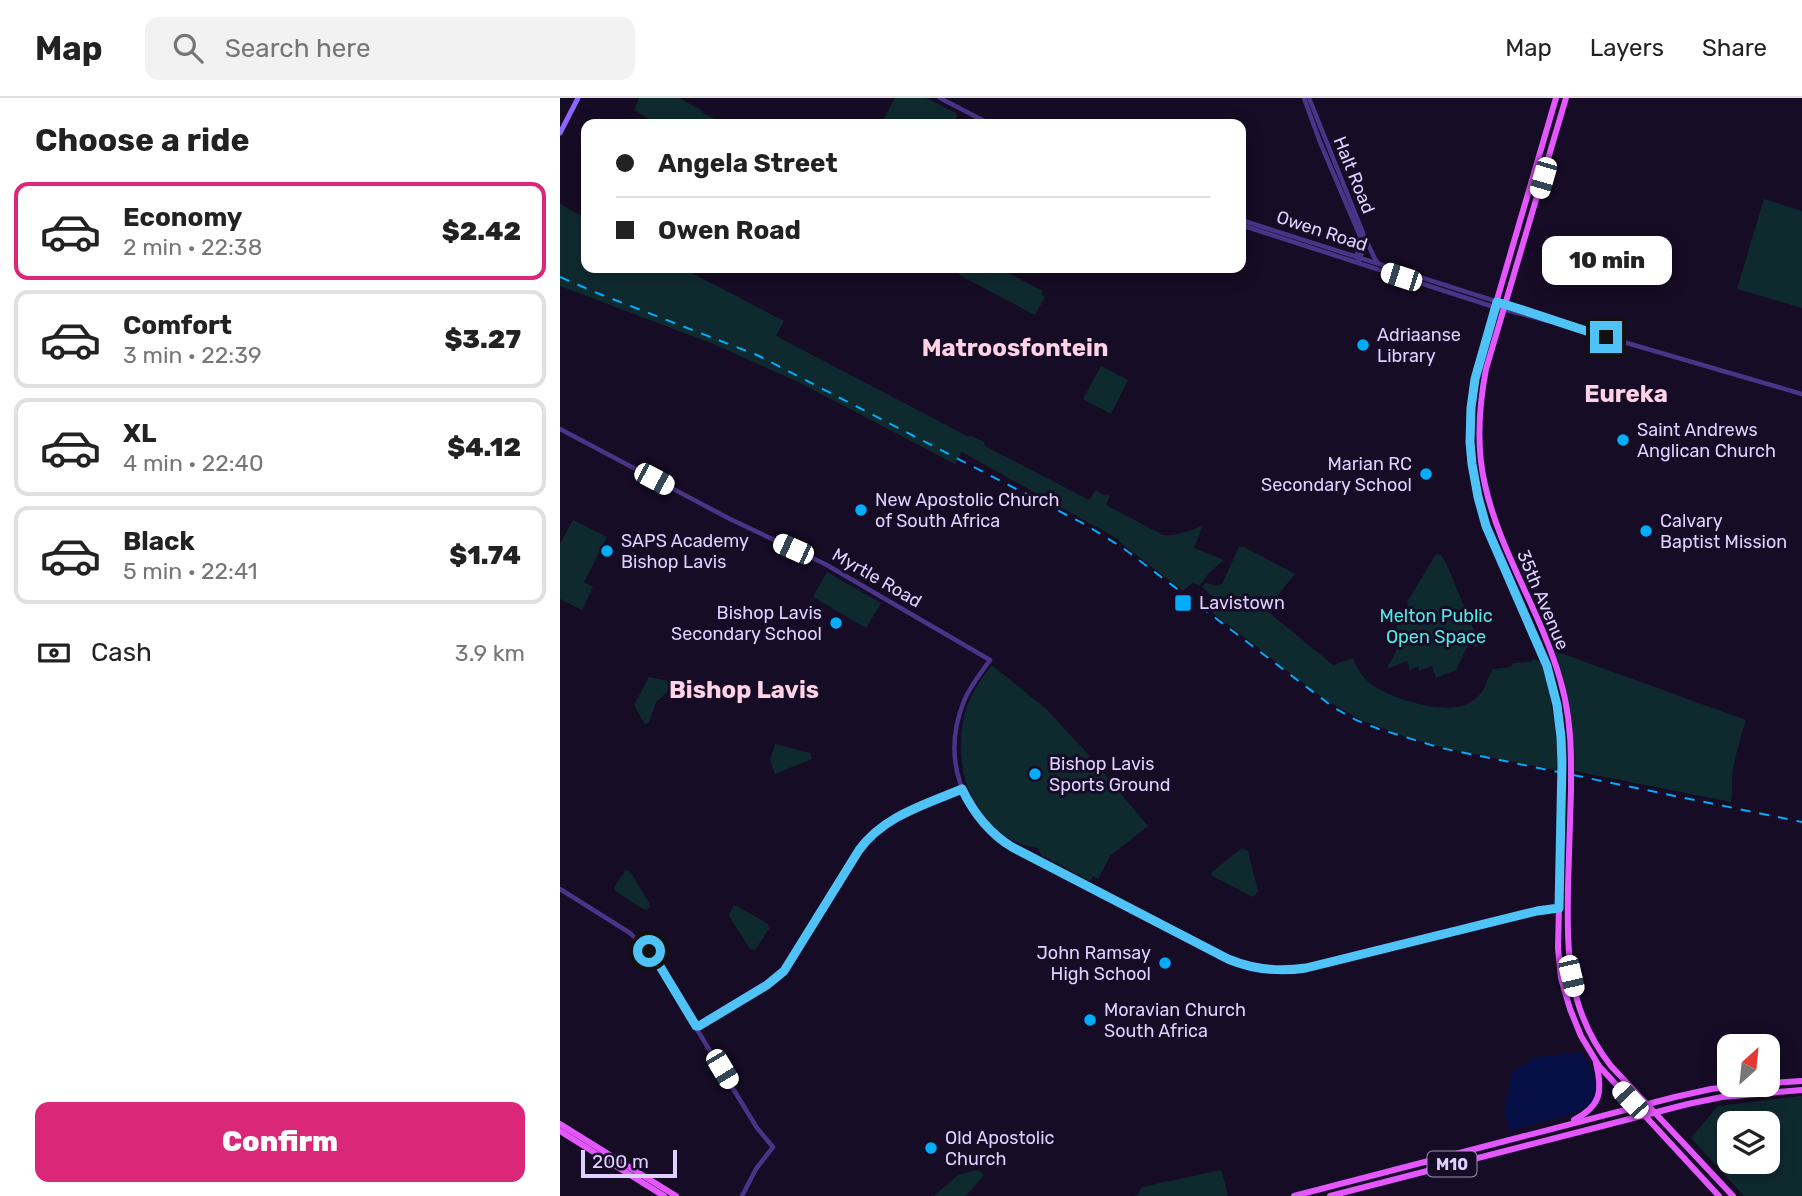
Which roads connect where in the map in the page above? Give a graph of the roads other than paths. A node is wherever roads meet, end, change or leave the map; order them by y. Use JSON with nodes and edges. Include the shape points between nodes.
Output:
{"nodes":[{"id":1,"x":578,"y":98,"type":"edge"},
{"id":2,"x":940,"y":98,"type":"edge"},
{"id":3,"x":1306,"y":98,"type":"edge"},
{"id":4,"x":1556,"y":98,"type":"edge"},
{"id":5,"x":1566,"y":98,"type":"edge"},
{"id":6,"x":980,"y":119,"type":"edge"},
{"id":7,"x":560,"y":133,"type":"edge"},
{"id":8,"x":1246,"y":222,"type":"edge"},
{"id":9,"x":1246,"y":227,"type":"edge"},
{"id":10,"x":1363,"y":233,"type":"junction"},
{"id":11,"x":1357,"y":260,"type":"junction"},
{"id":12,"x":1379,"y":264,"type":"junction"},
{"id":13,"x":1496,"y":304,"type":"junction"},
{"id":14,"x":1505,"y":307,"type":"junction"},
{"id":15,"x":1802,"y":394,"type":"edge"},
{"id":16,"x":560,"y":429,"type":"edge"},
{"id":17,"x":962,"y":789,"type":"junction"},
{"id":18,"x":560,"y":889,"type":"edge"},
{"id":19,"x":1559,"y":908,"type":"junction"},
{"id":20,"x":1568,"y":908,"type":"junction"},
{"id":21,"x":696,"y":1026,"type":"junction"},
{"id":22,"x":1595,"y":1060,"type":"junction"},
{"id":23,"x":1802,"y":1081,"type":"edge"},
{"id":24,"x":1780,"y":1082,"type":"edge"},
{"id":25,"x":1717,"y":1089,"type":"edge"},
{"id":26,"x":1802,"y":1090,"type":"edge"},
{"id":27,"x":1646,"y":1104,"type":"junction"},
{"id":28,"x":1637,"y":1107,"type":"junction"},
{"id":29,"x":1654,"y":1112,"type":"junction"},
{"id":30,"x":1644,"y":1115,"type":"junction"},
{"id":31,"x":560,"y":1124,"type":"edge"},
{"id":32,"x":1566,"y":1125,"type":"junction"},
{"id":33,"x":560,"y":1131,"type":"edge"},
{"id":34,"x":664,"y":1196,"type":"edge"},
{"id":35,"x":676,"y":1196,"type":"edge"},
{"id":36,"x":742,"y":1196,"type":"edge"},
{"id":37,"x":1294,"y":1196,"type":"edge"},
{"id":38,"x":1331,"y":1196,"type":"edge"},
{"id":39,"x":1719,"y":1196,"type":"edge"},
{"id":40,"x":1733,"y":1196,"type":"edge"}],
"edges":[{"from":1,"to":7,"type":"main road"},
{"from":2,"to":6,"type":"street"},
{"from":3,"to":10,"type":"street","name":"Halt Road"},
{"from":3,"to":11,"type":"street","name":"Halt Road","via":[[1360,236]]},
{"from":4,"to":13,"type":"main road","name":"35th Avenue"},
{"from":5,"to":14,"type":"main road","name":"35th Avenue"},
{"from":8,"to":11,"type":"street","name":"Owen Road"},
{"from":9,"to":11,"type":"street","name":"Owen Road"},
{"from":10,"to":11,"type":"street","name":"Halt Road","via":[[1365,244]]},
{"from":10,"to":12,"type":"street"},
{"from":11,"to":12,"type":"street","name":"Owen Road"},
{"from":11,"to":13,"type":"street","name":"Owen Road"},
{"from":12,"to":13,"type":"street","name":"Owen Road"},
{"from":13,"to":14,"type":"street","name":"Owen Road"},
{"from":13,"to":19,"type":"main road","name":"35th Avenue","bridge":true,"via":[[1475,379],[1472,464],[1486,526],[1551,679],[1559,717]]},
{"from":14,"to":15,"type":"street","name":"Owen Road"},
{"from":14,"to":20,"type":"main road","name":"35th Avenue","bridge":true,"via":[[1486,369],[1480,454],[1489,504],[1549,646],[1569,720]]},
{"from":16,"to":17,"type":"street","name":"Myrtle Road","via":[[825,564],[990,660],[969,691],[957,726],[955,761]]},
{"from":17,"to":19,"type":"street","via":[[978,817],[1012,847],[1228,959],[1255,968],[1306,968]]},
{"from":17,"to":21,"type":"street","via":[[896,817],[870,836],[787,967],[767,985]]},
{"from":18,"to":21,"type":"street","via":[[645,946]]},
{"from":19,"to":20,"type":"street"},
{"from":19,"to":22,"type":"main road","name":"35th Avenue","via":[[1559,964],[1565,994]]},
{"from":20,"to":27,"type":"main road","name":"35th Avenue","via":[[1569,962],[1585,1020],[1608,1062]]},
{"from":21,"to":36,"type":"street","via":[[773,1147]]},
{"from":22,"to":28,"type":"main road","name":"35th Avenue"},
{"from":22,"to":32,"type":"main road","via":[[1600,1082],[1597,1101],[1589,1112]]},
{"from":23,"to":24,"type":"main road"},
{"from":25,"to":27,"type":"main road","number":"M10"},
{"from":26,"to":29,"type":"main road","number":"M10","via":[[1722,1097]]},
{"from":27,"to":28,"type":"main road","number":"M10"},
{"from":27,"to":29,"type":"main road","name":"35th Avenue"},
{"from":28,"to":30,"type":"main road","name":"35th Avenue"},
{"from":28,"to":32,"type":"main road","number":"M10"},
{"from":29,"to":30,"type":"main road","number":"M10"},
{"from":29,"to":40,"type":"main road","name":"35th Avenue"},
{"from":30,"to":38,"type":"main road","number":"M10"},
{"from":30,"to":39,"type":"main road","name":"35th Avenue"},
{"from":31,"to":35,"type":"main road"},
{"from":32,"to":37,"type":"main road","number":"M10"},
{"from":33,"to":34,"type":"main road"}]}
